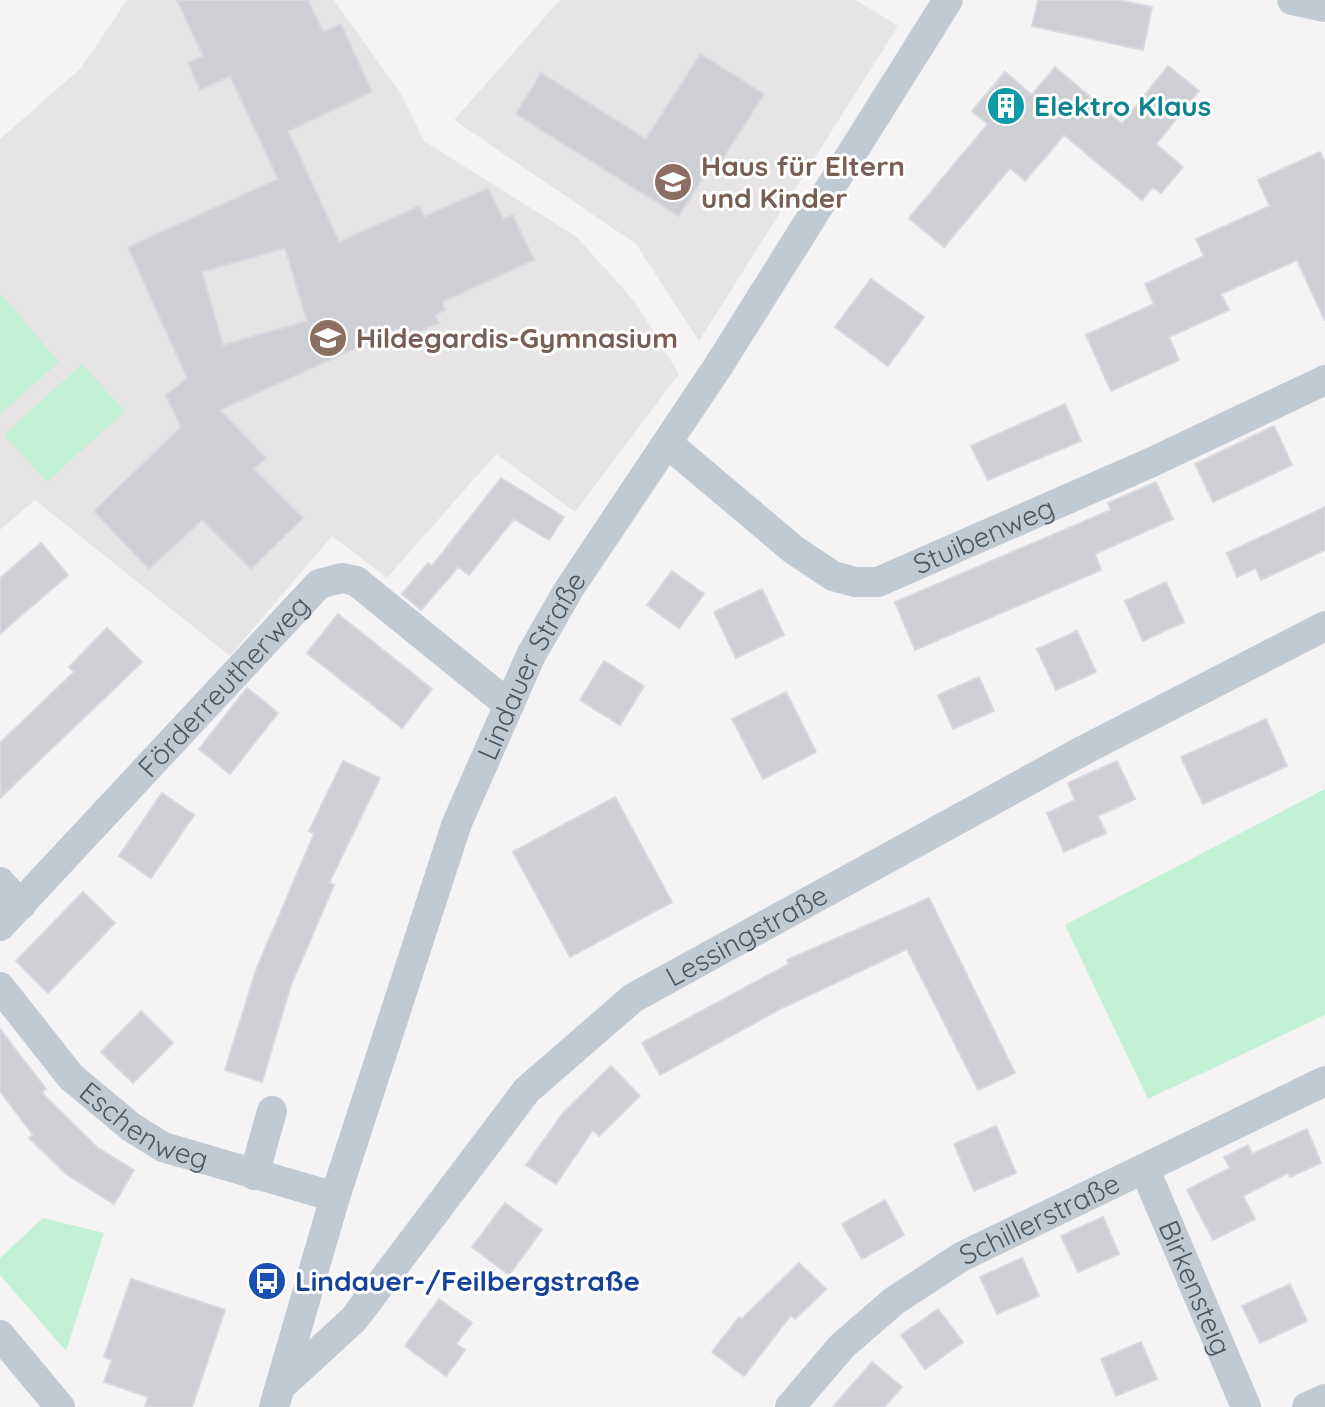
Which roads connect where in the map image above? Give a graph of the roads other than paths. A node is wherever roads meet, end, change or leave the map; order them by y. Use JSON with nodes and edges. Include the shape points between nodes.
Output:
{"nodes":[{"id":1,"x":948,"y":0,"type":"edge"},
{"id":2,"x":1292,"y":0,"type":"edge"},
{"id":3,"x":1325,"y":7,"type":"edge"},
{"id":4,"x":1325,"y":380,"type":"edge"},
{"id":5,"x":667,"y":443,"type":"junction"},
{"id":6,"x":1325,"y":626,"type":"edge"},
{"id":7,"x":509,"y":705,"type":"junction"},
{"id":8,"x":0,"y":882,"type":"edge"},
{"id":9,"x":10,"y":916,"type":"edge"},
{"id":10,"x":0,"y":987,"type":"edge"},
{"id":11,"x":1325,"y":1081,"type":"edge"},
{"id":12,"x":272,"y":1111,"type":"dead end"},
{"id":13,"x":1145,"y":1170,"type":"junction"},
{"id":14,"x":254,"y":1175,"type":"junction"},
{"id":15,"x":335,"y":1197,"type":"junction"},
{"id":16,"x":0,"y":1335,"type":"edge"},
{"id":17,"x":276,"y":1397,"type":"edge"},
{"id":18,"x":1325,"y":1399,"type":"edge"},
{"id":19,"x":60,"y":1407,"type":"edge"},
{"id":20,"x":790,"y":1407,"type":"edge"},
{"id":21,"x":1246,"y":1407,"type":"edge"},
{"id":22,"x":1307,"y":1407,"type":"edge"}],
"edges":[{"from":1,"to":5,"type":"street","name":"Lindauer Straße"},
{"from":2,"to":3,"type":"street"},
{"from":4,"to":5,"type":"street","name":"Stuibenweg","via":[[878,582],[833,576],[794,550]]},
{"from":5,"to":7,"type":"street","name":"Lindauer Straße","via":[[569,589]]},
{"from":6,"to":17,"type":"street","name":"Lessingstraße","via":[[1084,750],[633,998],[527,1090],[354,1319]]},
{"from":7,"to":9,"type":"street","name":"Förderreutherweg","via":[[356,581],[342,578],[319,584]]},
{"from":7,"to":15,"type":"street","name":"Lindauer Straße","via":[[457,823]]},
{"from":8,"to":9,"type":"street"},
{"from":10,"to":14,"type":"street","name":"Eschenweg","via":[[71,1077],[131,1127],[163,1147]]},
{"from":11,"to":13,"type":"street","name":"Schillerstraße"},
{"from":12,"to":14,"type":"street"},
{"from":13,"to":20,"type":"street","name":"Schillerstraße","via":[[961,1257],[894,1301],[842,1346]]},
{"from":13,"to":21,"type":"street","name":"Birkensteig"},
{"from":14,"to":15,"type":"street","name":"Eschenweg"},
{"from":15,"to":17,"type":"street","name":"Lindauer Straße"},
{"from":16,"to":19,"type":"street"},
{"from":18,"to":22,"type":"street"}]}
